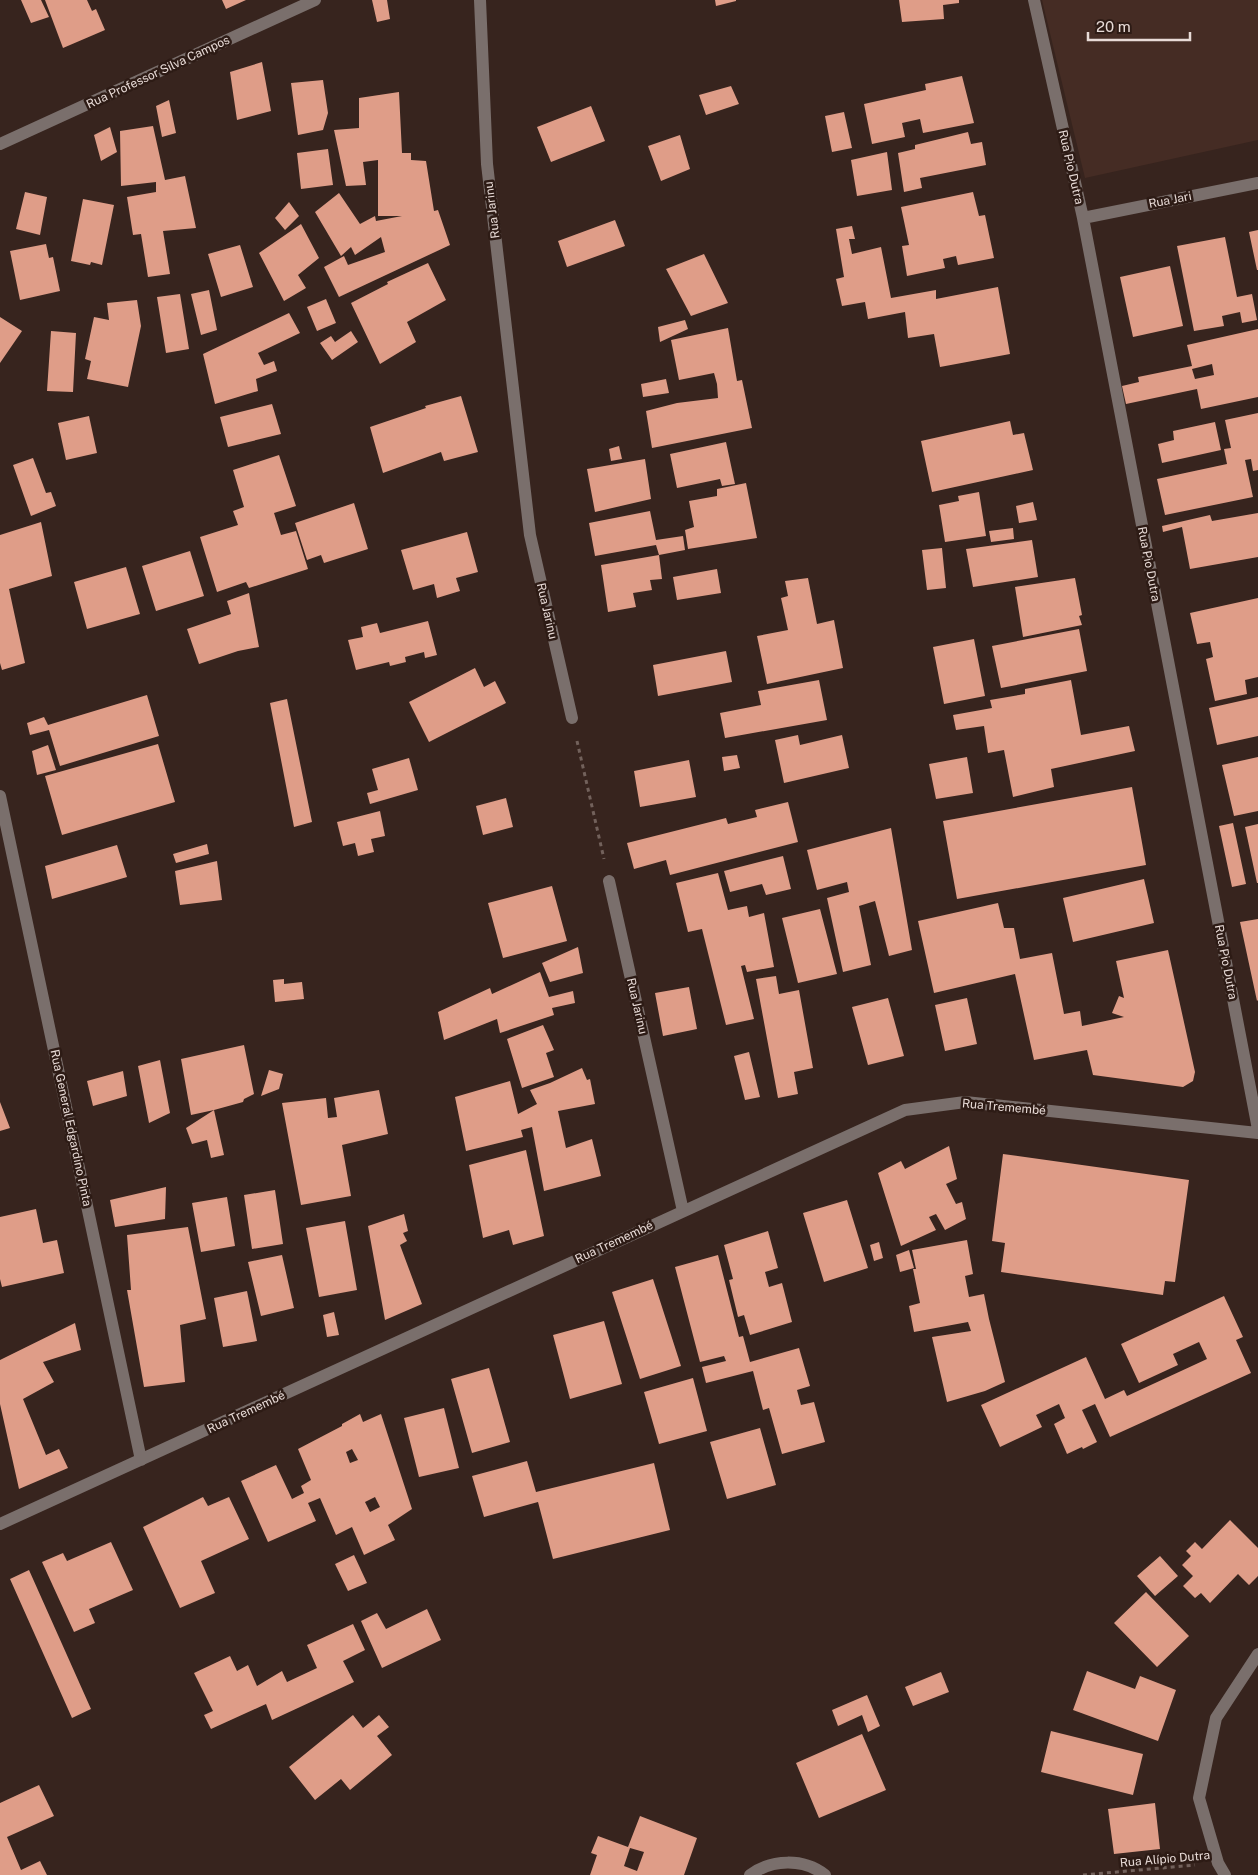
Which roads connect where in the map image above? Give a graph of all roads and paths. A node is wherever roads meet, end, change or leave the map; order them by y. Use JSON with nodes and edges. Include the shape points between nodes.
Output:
{"nodes":[{"id":1,"x":315,"y":0,"type":"edge"},
{"id":2,"x":480,"y":0,"type":"edge"},
{"id":3,"x":1034,"y":0,"type":"edge"},
{"id":4,"x":0,"y":144,"type":"edge"},
{"id":5,"x":1258,"y":183,"type":"edge"},
{"id":6,"x":1083,"y":218,"type":"junction"},
{"id":7,"x":572,"y":718,"type":"joint"},
{"id":8,"x":0,"y":796,"type":"edge"},
{"id":9,"x":609,"y":882,"type":"joint"},
{"id":10,"x":1258,"y":1129,"type":"edge"},
{"id":11,"x":1258,"y":1134,"type":"edge"},
{"id":12,"x":683,"y":1210,"type":"junction"},
{"id":13,"x":141,"y":1460,"type":"junction"},
{"id":14,"x":0,"y":1524,"type":"edge"},
{"id":15,"x":1258,"y":1654,"type":"edge"},
{"id":16,"x":1218,"y":1863,"type":"junction"},
{"id":17,"x":750,"y":1875,"type":"edge"},
{"id":18,"x":825,"y":1875,"type":"edge"},
{"id":19,"x":1084,"y":1875,"type":"edge"},
{"id":20,"x":1225,"y":1875,"type":"edge"}],
"edges":[{"from":1,"to":4,"type":"street","name":"Rua Professor Silva Campos"},
{"from":2,"to":7,"type":"street","name":"Rua Jarinu","via":[[487,164],[530,535]]},
{"from":3,"to":6,"type":"street","name":"Rua Pio Dutra"},
{"from":5,"to":6,"type":"street","name":"Rua Jari"},
{"from":6,"to":10,"type":"street","name":"Rua Pio Dutra"},
{"from":7,"to":9,"type":"path"},
{"from":8,"to":13,"type":"street","name":"Rua General Edgardino Pinta"},
{"from":9,"to":12,"type":"street","name":"Rua Jarinu"},
{"from":11,"to":12,"type":"street","name":"Rua Tremembé","via":[[965,1102],[939,1105],[905,1110]]},
{"from":12,"to":13,"type":"street","name":"Rua Tremembé"},
{"from":13,"to":14,"type":"street","name":"Rua Tremembé"},
{"from":15,"to":16,"type":"street","via":[[1216,1718],[1200,1798]]},
{"from":16,"to":19,"type":"path","name":"Rua Alípio Dutra"},
{"from":16,"to":20,"type":"street"},
{"from":17,"to":18,"type":"street","via":[[768,1865],[785,1862],[803,1864]]}]}
